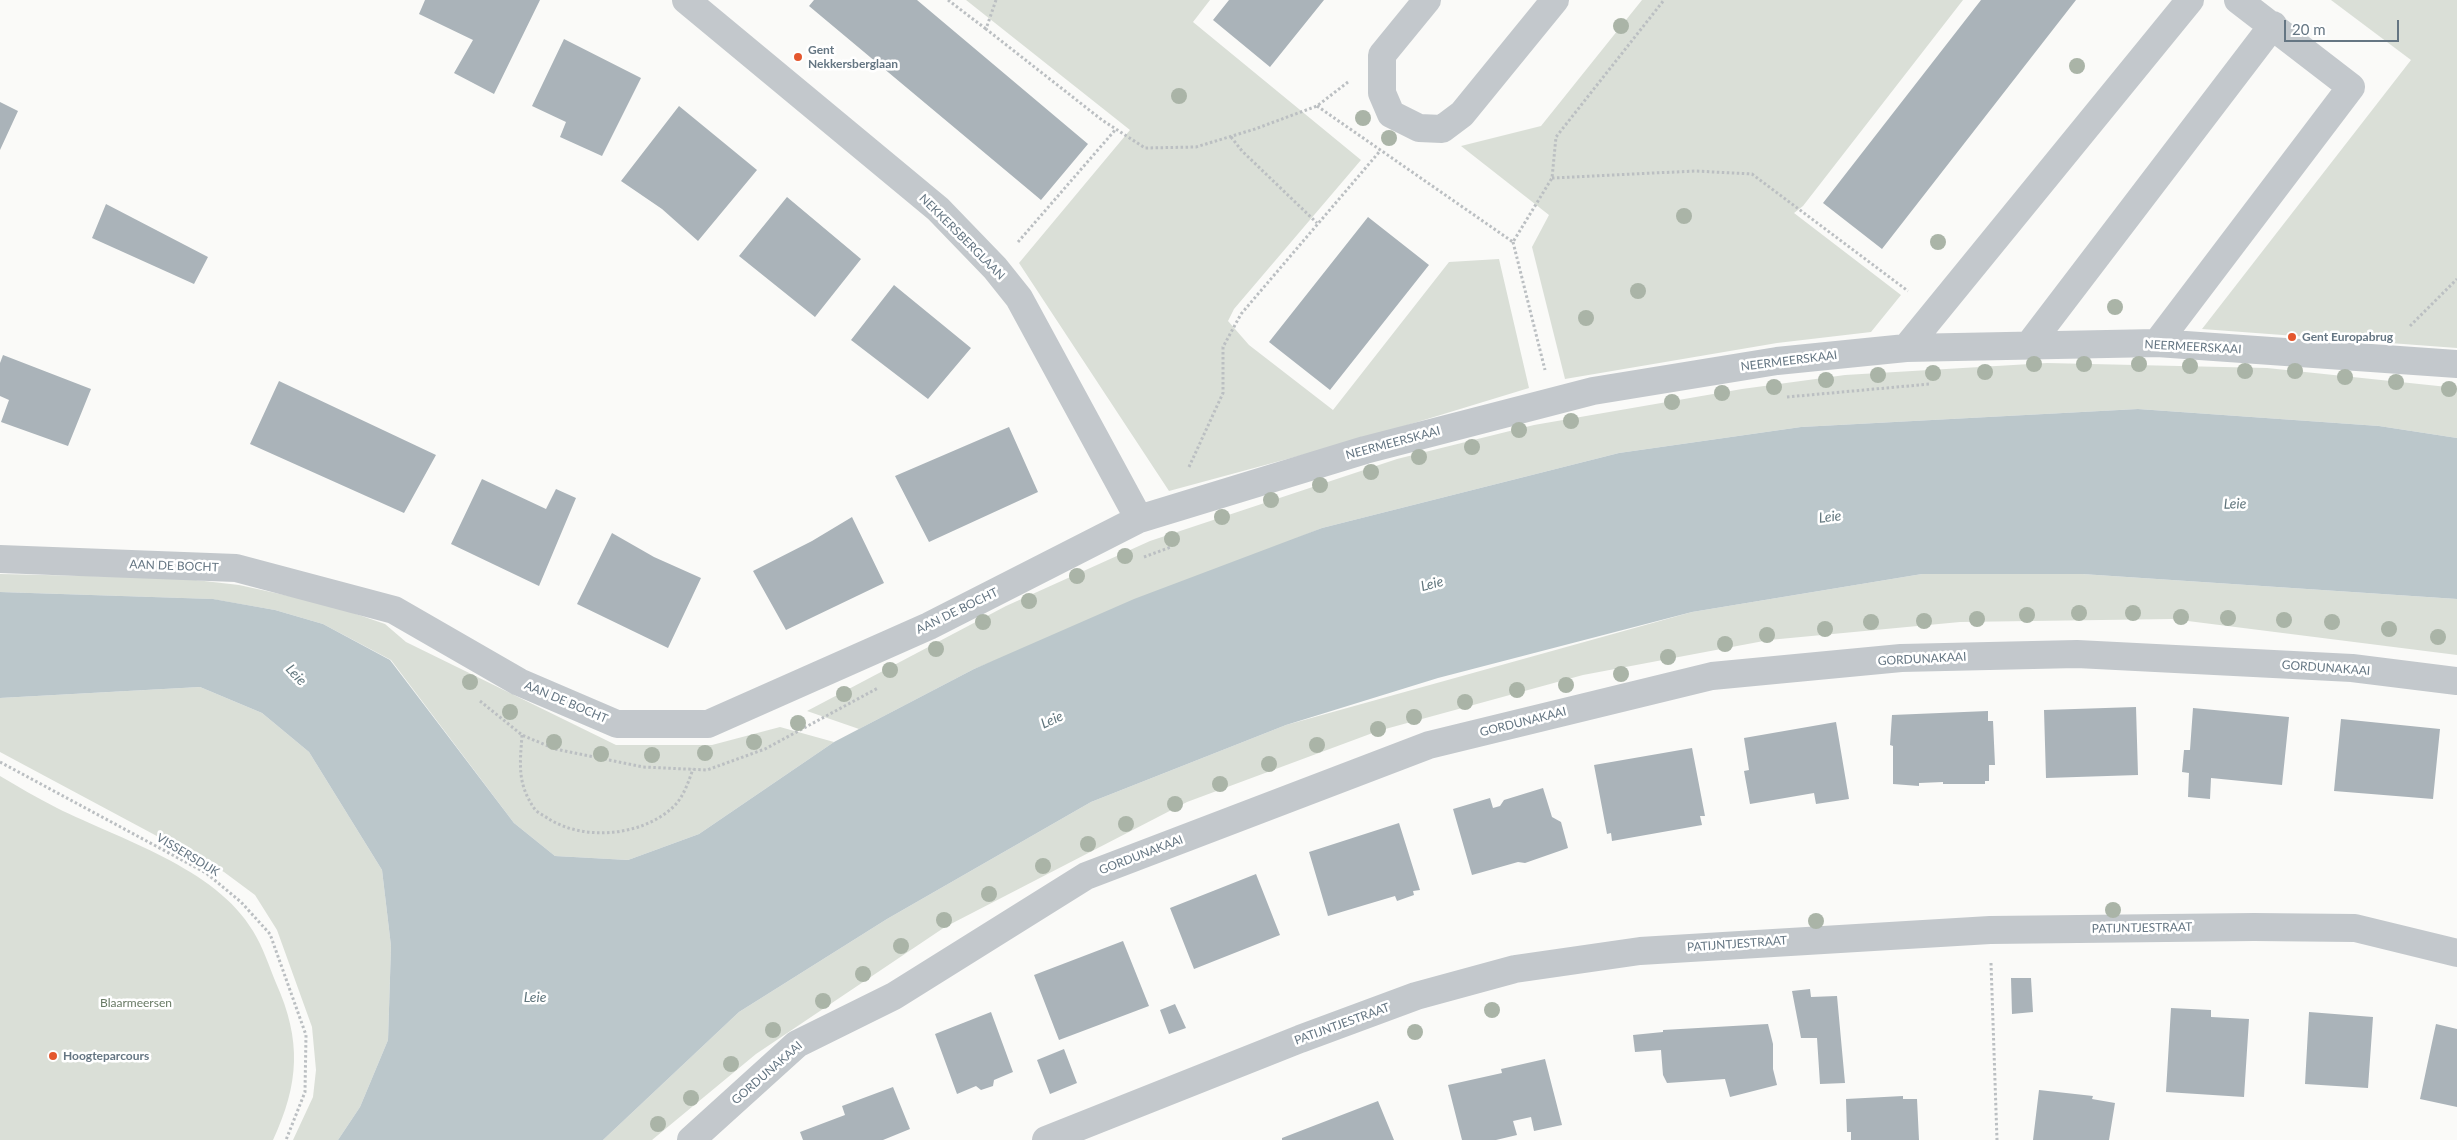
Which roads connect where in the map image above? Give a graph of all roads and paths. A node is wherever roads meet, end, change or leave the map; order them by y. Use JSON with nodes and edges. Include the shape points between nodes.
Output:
{"nodes":[{"id":1,"x":686,"y":0,"type":"edge"},
{"id":2,"x":948,"y":0,"type":"edge"},
{"id":3,"x":996,"y":0,"type":"edge"},
{"id":4,"x":1427,"y":0,"type":"edge"},
{"id":5,"x":1555,"y":0,"type":"edge"},
{"id":6,"x":1664,"y":0,"type":"edge"},
{"id":7,"x":2190,"y":0,"type":"edge"},
{"id":8,"x":2238,"y":0,"type":"edge"},
{"id":9,"x":2273,"y":25,"type":"junction"},
{"id":10,"x":986,"y":29,"type":"junction"},
{"id":11,"x":1382,"y":55,"type":"junction"},
{"id":12,"x":1317,"y":106,"type":"junction"},
{"id":13,"x":1116,"y":129,"type":"junction"},
{"id":14,"x":1231,"y":136,"type":"junction"},
{"id":15,"x":1380,"y":151,"type":"junction"},
{"id":16,"x":1552,"y":178,"type":"junction"},
{"id":17,"x":1318,"y":223,"type":"junction"},
{"id":18,"x":1513,"y":242,"type":"junction"},
{"id":19,"x":995,"y":268,"type":"junction"},
{"id":20,"x":2457,"y":279,"type":"edge"},
{"id":21,"x":1913,"y":295,"type":"dead end"},
{"id":22,"x":2156,"y":343,"type":"junction"},
{"id":23,"x":2029,"y":345,"type":"junction"},
{"id":24,"x":1906,"y":348,"type":"junction"},
{"id":25,"x":2378,"y":359,"type":"junction"},
{"id":26,"x":2457,"y":364,"type":"edge"},
{"id":27,"x":1938,"y":384,"type":"dead end"},
{"id":28,"x":1783,"y":397,"type":"dead end"},
{"id":29,"x":1553,"y":402,"type":"junction"},
{"id":30,"x":1170,"y":509,"type":"junction"},
{"id":31,"x":1139,"y":519,"type":"junction"},
{"id":32,"x":1178,"y":545,"type":"dead end"},
{"id":33,"x":1141,"y":558,"type":"dead end"},
{"id":34,"x":0,"y":559,"type":"edge"},
{"id":35,"x":2457,"y":681,"type":"edge"},
{"id":36,"x":883,"y":686,"type":"dead end"},
{"id":37,"x":477,"y":699,"type":"dead end"},
{"id":38,"x":522,"y":735,"type":"junction"},
{"id":39,"x":0,"y":762,"type":"edge"},
{"id":40,"x":693,"y":769,"type":"junction"},
{"id":41,"x":1990,"y":930,"type":"junction"},
{"id":42,"x":2457,"y":953,"type":"edge"},
{"id":43,"x":286,"y":1140,"type":"edge"},
{"id":44,"x":691,"y":1140,"type":"edge"},
{"id":45,"x":1046,"y":1140,"type":"edge"},
{"id":46,"x":1997,"y":1140,"type":"edge"}],
"edges":[{"from":1,"to":19,"type":"street","name":"NEKKERSBERGLAAN","via":[[938,209]]},
{"from":2,"to":10,"type":"path"},
{"from":3,"to":10,"type":"path"},
{"from":4,"to":11,"type":"street"},
{"from":5,"to":11,"type":"street","via":[[1462,114],[1442,129],[1419,128],[1391,114],[1382,93]]},
{"from":6,"to":16,"type":"path","via":[[1556,136]]},
{"from":7,"to":24,"type":"street"},
{"from":8,"to":9,"type":"street"},
{"from":9,"to":22,"type":"street","via":[[2351,87]]},
{"from":9,"to":23,"type":"street"},
{"from":10,"to":13,"type":"path"},
{"from":11,"to":12,"type":"path"},
{"from":12,"to":14,"type":"path"},
{"from":12,"to":15,"type":"path"},
{"from":13,"to":14,"type":"path","via":[[1145,148],[1196,147]]},
{"from":13,"to":19,"type":"path"},
{"from":14,"to":17,"type":"path","via":[[1242,151]]},
{"from":15,"to":17,"type":"path"},
{"from":15,"to":18,"type":"path"},
{"from":16,"to":18,"type":"path"},
{"from":16,"to":21,"type":"path","via":[[1695,171],[1752,174]]},
{"from":17,"to":30,"type":"path","via":[[1241,314],[1224,346],[1223,393]]},
{"from":18,"to":29,"type":"path"},
{"from":19,"to":31,"type":"street","name":"NEKKERSBERGLAAN","via":[[1019,298]]},
{"from":20,"to":25,"type":"path"},
{"from":22,"to":23,"type":"street","name":"NEERMEERSKAAI"},
{"from":22,"to":25,"type":"street","name":"NEERMEERSKAAI"},
{"from":23,"to":24,"type":"street","name":"NEERMEERSKAAI"},
{"from":24,"to":29,"type":"street","name":"NEERMEERSKAAI","via":[[1777,361],[1593,391]]},
{"from":25,"to":26,"type":"street","name":"NEERMEERSKAAI"},
{"from":27,"to":28,"type":"path"},
{"from":29,"to":30,"type":"street","name":"NEERMEERSKAAI","via":[[1365,450]]},
{"from":30,"to":31,"type":"street","name":"NEERMEERSKAAI"},
{"from":31,"to":34,"type":"street","name":"AAN DE BOCHT","via":[[929,626],[708,724],[617,724],[519,682],[394,610],[236,568]]},
{"from":32,"to":33,"type":"path"},
{"from":35,"to":44,"type":"street","name":"GORDUNAKAAI","via":[[2352,668],[2077,654],[1902,658],[1712,676],[1429,745],[1086,876],[894,996],[797,1044]]},
{"from":36,"to":40,"type":"path","via":[[765,749],[707,770]]},
{"from":37,"to":38,"type":"path"},
{"from":38,"to":40,"type":"path","via":[[555,749],[643,767]]},
{"from":38,"to":40,"type":"path","via":[[519,776],[535,810],[562,827],[607,834],[644,825],[671,809],[685,791]]},
{"from":39,"to":43,"type":"path","name":"VISSERSDIJK","via":[[206,873],[241,902],[270,934],[306,1035],[305,1092]]},
{"from":41,"to":42,"type":"street","name":"PATIJNTJESTRAAT","via":[[2254,926],[2355,928]]},
{"from":41,"to":45,"type":"street","name":"PATIJNTJESTRAAT","via":[[1640,951],[1515,969],[1398,1003]]},
{"from":41,"to":46,"type":"path"}]}
